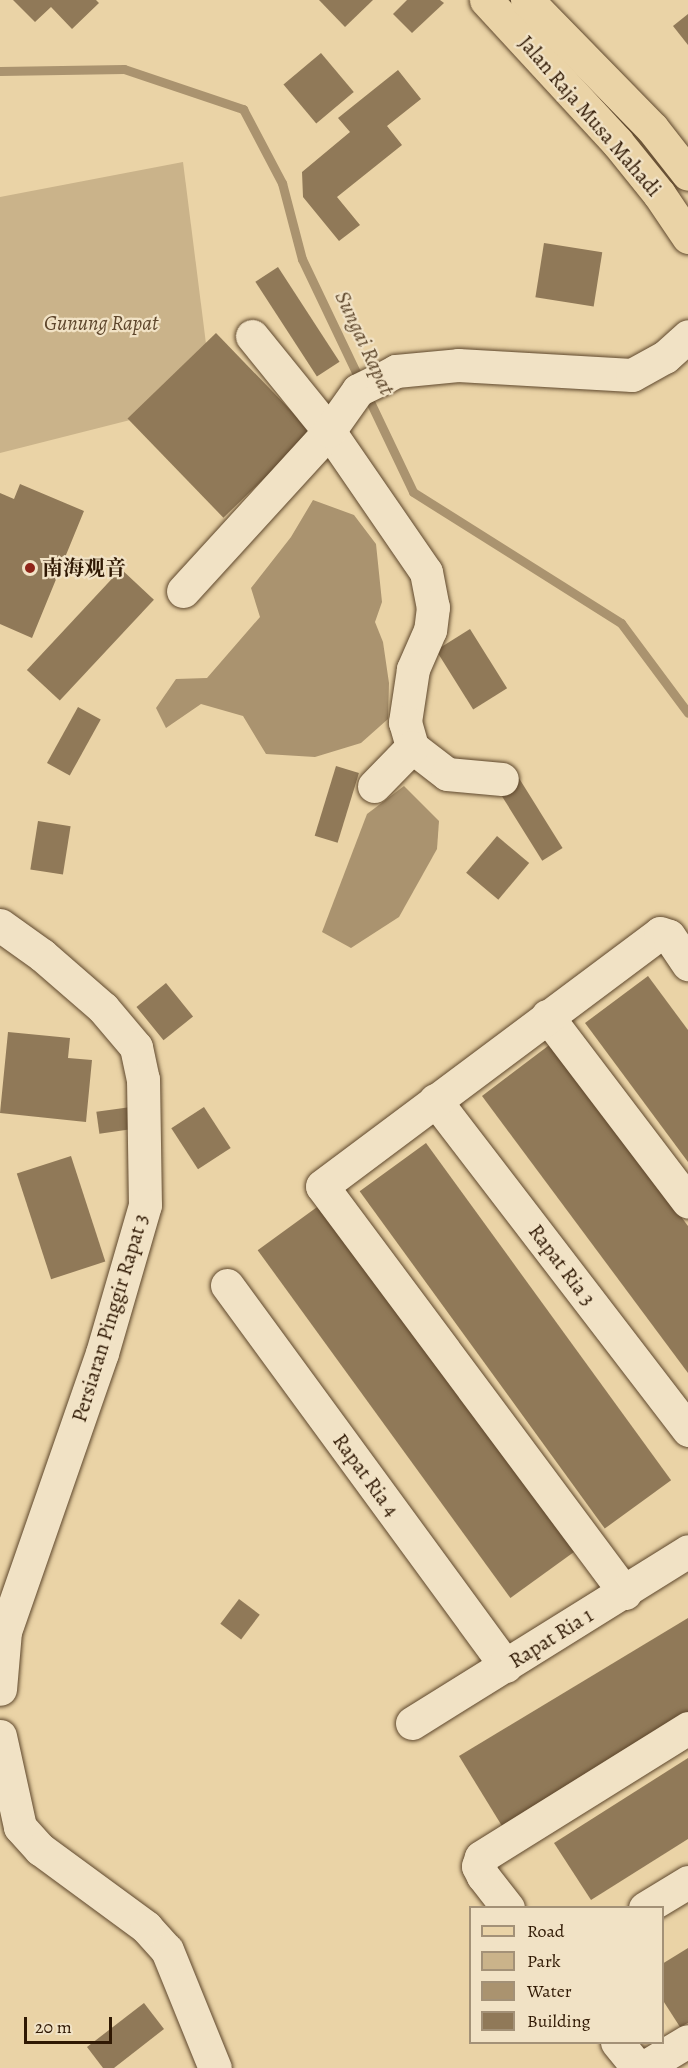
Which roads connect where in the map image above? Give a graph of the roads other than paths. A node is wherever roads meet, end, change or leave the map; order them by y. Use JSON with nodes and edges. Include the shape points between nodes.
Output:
{"nodes":[{"id":1,"x":486,"y":0,"type":"edge"},
{"id":2,"x":527,"y":0,"type":"edge"},
{"id":3,"x":688,"y":174,"type":"edge"},
{"id":4,"x":688,"y":237,"type":"edge"},
{"id":5,"x":252,"y":336,"type":"dead end"},
{"id":6,"x":688,"y":336,"type":"edge"},
{"id":7,"x":329,"y":431,"type":"junction"},
{"id":8,"x":183,"y":591,"type":"dead end"},
{"id":9,"x":412,"y":747,"type":"junction"},
{"id":10,"x":502,"y":779,"type":"dead end"},
{"id":11,"x":374,"y":786,"type":"dead end"},
{"id":12,"x":0,"y":925,"type":"edge"},
{"id":13,"x":688,"y":964,"type":"edge"},
{"id":14,"x":547,"y":1016,"type":"junction"},
{"id":15,"x":435,"y":1100,"type":"junction"},
{"id":16,"x":688,"y":1202,"type":"edge"},
{"id":17,"x":227,"y":1285,"type":"dead end"},
{"id":18,"x":688,"y":1430,"type":"edge"},
{"id":19,"x":688,"y":1551,"type":"edge"},
{"id":20,"x":625,"y":1593,"type":"junction"},
{"id":21,"x":506,"y":1666,"type":"junction"},
{"id":22,"x":0,"y":1689,"type":"edge"},
{"id":23,"x":412,"y":1723,"type":"dead end"},
{"id":24,"x":688,"y":1728,"type":"edge"},
{"id":25,"x":0,"y":1736,"type":"edge"},
{"id":26,"x":688,"y":1882,"type":"edge"},
{"id":27,"x":506,"y":1906,"type":"edge"},
{"id":28,"x":648,"y":1906,"type":"edge"},
{"id":29,"x":688,"y":2041,"type":"edge"},
{"id":30,"x":618,"y":2044,"type":"edge"},
{"id":31,"x":215,"y":2068,"type":"edge"},
{"id":32,"x":638,"y":2068,"type":"edge"},
{"id":33,"x":643,"y":2068,"type":"edge"}],
"edges":[{"from":1,"to":4,"type":"main road","name":"Jalan Raja Musa Mahadi","via":[[617,142],[660,194]]},
{"from":2,"to":3,"type":"main road","name":"Jalan Raja Musa Mahadi","via":[[652,128]]},
{"from":5,"to":7,"type":"street"},
{"from":6,"to":7,"type":"street","via":[[665,357],[632,375],[458,365],[396,371],[369,384]]},
{"from":7,"to":8,"type":"street"},
{"from":7,"to":9,"type":"street","via":[[426,572],[433,608],[430,630],[413,669],[405,722]]},
{"from":9,"to":10,"type":"street","via":[[447,774]]},
{"from":9,"to":11,"type":"street"},
{"from":12,"to":22,"type":"street","name":"Persiaran Pinggir Rapat 3","via":[[103,1008],[136,1047],[143,1079],[145,1205],[102,1353],[4,1631]]},
{"from":13,"to":14,"type":"street","via":[[669,936],[660,933]]},
{"from":14,"to":15,"type":"street"},
{"from":14,"to":16,"type":"street"},
{"from":15,"to":18,"type":"street","name":"Rapat Ria 3"},
{"from":15,"to":20,"type":"street","via":[[322,1186]]},
{"from":17,"to":21,"type":"street","name":"Rapat Ria 4"},
{"from":19,"to":20,"type":"street","name":"Rapat Ria 1"},
{"from":20,"to":21,"type":"street","name":"Rapat Ria 1"},
{"from":21,"to":23,"type":"street","name":"Rapat Ria 1"},
{"from":24,"to":27,"type":"street","via":[[478,1861],[483,1876]]},
{"from":25,"to":31,"type":"street","via":[[20,1827],[40,1849],[146,1928],[167,1950]]},
{"from":26,"to":28,"type":"street"},
{"from":29,"to":33,"type":"street"},
{"from":30,"to":32,"type":"street"}]}
